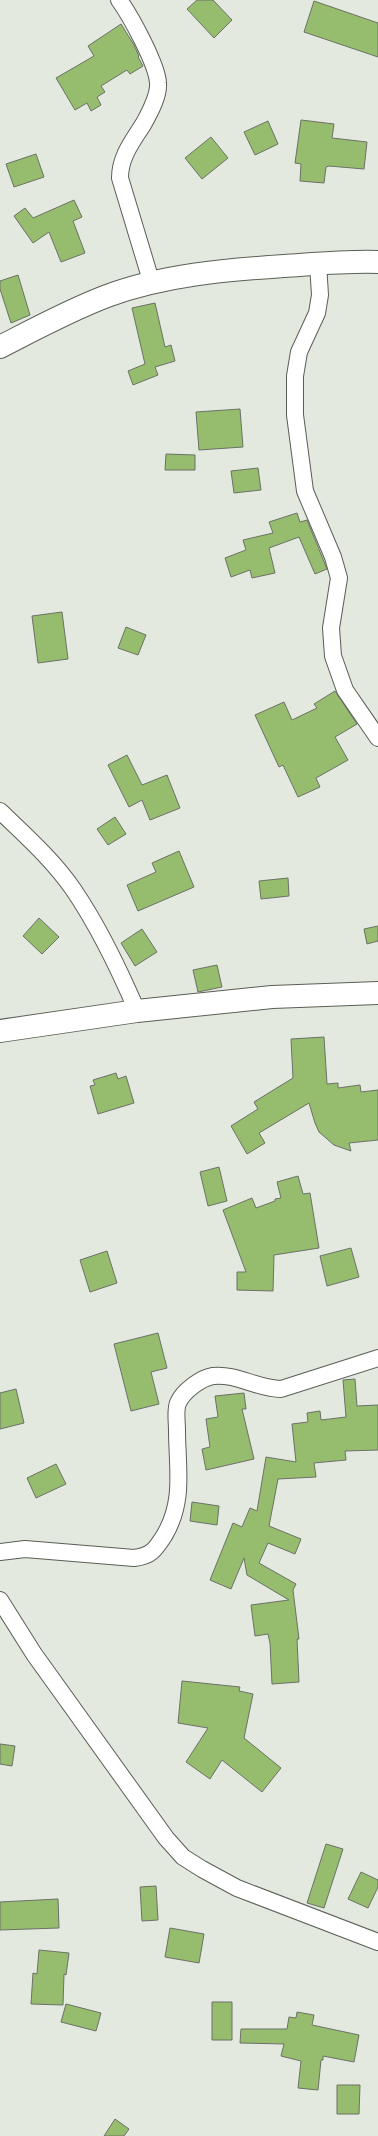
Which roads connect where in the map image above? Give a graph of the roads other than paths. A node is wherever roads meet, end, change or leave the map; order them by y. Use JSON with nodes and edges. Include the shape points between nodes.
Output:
{"nodes":[{"id":1,"x":119,"y":0,"type":"edge"},
{"id":2,"x":378,"y":262,"type":"edge"},
{"id":3,"x":318,"y":264,"type":"junction"},
{"id":4,"x":152,"y":284,"type":"junction"},
{"id":5,"x":0,"y":347,"type":"edge"},
{"id":6,"x":378,"y":738,"type":"edge"},
{"id":7,"x":0,"y":811,"type":"edge"},
{"id":8,"x":378,"y":993,"type":"edge"},
{"id":9,"x":137,"y":1011,"type":"junction"},
{"id":10,"x":0,"y":1031,"type":"edge"},
{"id":11,"x":378,"y":1358,"type":"edge"},
{"id":12,"x":0,"y":1552,"type":"edge"},
{"id":13,"x":0,"y":1600,"type":"edge"},
{"id":14,"x":378,"y":1942,"type":"edge"}],
"edges":[{"from":1,"to":4,"type":"street","via":[[155,68],[158,83],[156,98],[145,122],[120,165],[120,178]]},
{"from":2,"to":3,"type":"main road"},
{"from":3,"to":4,"type":"main road","via":[[222,270]]},
{"from":3,"to":6,"type":"street","via":[[320,295],[317,313],[299,352],[294,376],[296,422],[305,491],[333,557],[339,578],[331,628],[333,656],[345,690]]},
{"from":4,"to":5,"type":"main road","via":[[108,296],[47,322]]},
{"from":7,"to":9,"type":"street","via":[[38,848],[73,889],[114,958]]},
{"from":8,"to":9,"type":"main road","via":[[272,997]]},
{"from":9,"to":10,"type":"main road"},
{"from":11,"to":12,"type":"street","via":[[281,1389],[267,1389],[229,1376],[213,1376],[199,1382],[183,1394],[178,1404],[177,1416],[177,1504],[168,1529],[157,1548],[146,1557],[111,1557],[25,1549]]},
{"from":13,"to":14,"type":"street","via":[[64,1697],[166,1838],[183,1857],[237,1888]]}]}
